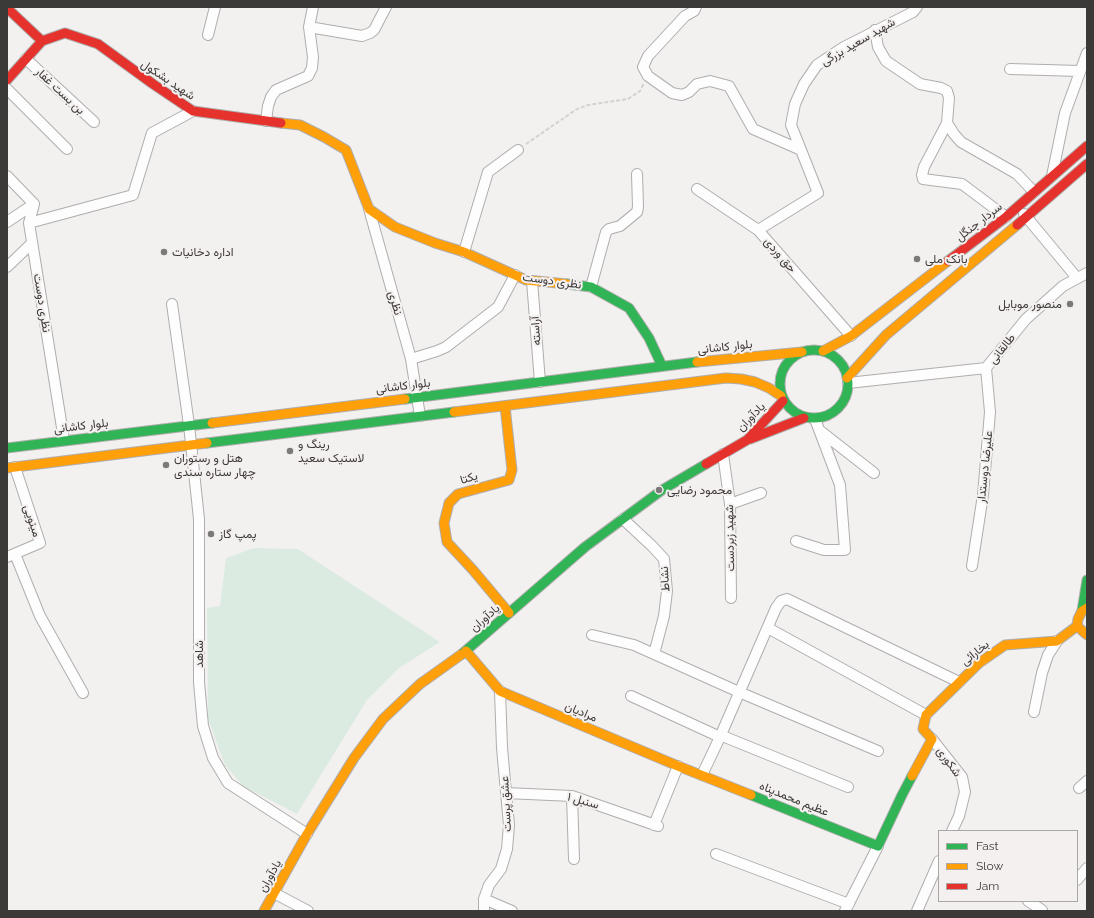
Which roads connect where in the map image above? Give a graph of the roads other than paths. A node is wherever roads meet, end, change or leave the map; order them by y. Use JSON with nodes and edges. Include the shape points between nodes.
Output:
{"nodes":[{"id":1,"x":215,"y":7,"type":"edge"},
{"id":2,"x":313,"y":7,"type":"edge"},
{"id":3,"x":386,"y":7,"type":"edge"},
{"id":4,"x":696,"y":7,"type":"edge"},
{"id":5,"x":917,"y":7,"type":"edge"},
{"id":6,"x":7,"y":8,"type":"edge"},
{"id":7,"x":310,"y":27,"type":"junction"},
{"id":8,"x":875,"y":30,"type":"junction"},
{"id":9,"x":208,"y":35,"type":"dead end"},
{"id":10,"x":42,"y":41,"type":"junction"},
{"id":11,"x":1087,"y":53,"type":"edge"},
{"id":12,"x":26,"y":59,"type":"junction"},
{"id":13,"x":1010,"y":69,"type":"dead end"},
{"id":14,"x":1080,"y":71,"type":"junction"},
{"id":15,"x":9,"y":73,"type":"edge"},
{"id":16,"x":7,"y":90,"type":"edge"},
{"id":17,"x":193,"y":111,"type":"junction"},
{"id":18,"x":266,"y":121,"type":"junction"},
{"id":19,"x":94,"y":122,"type":"dead end"},
{"id":20,"x":947,"y":123,"type":"junction"},
{"id":21,"x":1087,"y":146,"type":"edge"},
{"id":22,"x":67,"y":149,"type":"dead end"},
{"id":23,"x":518,"y":150,"type":"road end"},
{"id":24,"x":801,"y":150,"type":"junction"},
{"id":25,"x":1087,"y":164,"type":"edge"},
{"id":26,"x":637,"y":174,"type":"dead end"},
{"id":27,"x":7,"y":176,"type":"edge"},
{"id":28,"x":1052,"y":176,"type":"junction"},
{"id":29,"x":697,"y":189,"type":"dead end"},
{"id":30,"x":1034,"y":192,"type":"junction"},
{"id":31,"x":34,"y":204,"type":"junction"},
{"id":32,"x":1017,"y":206,"type":"junction"},
{"id":33,"x":369,"y":209,"type":"junction"},
{"id":34,"x":1006,"y":217,"type":"junction"},
{"id":35,"x":1026,"y":218,"type":"junction"},
{"id":36,"x":7,"y":222,"type":"edge"},
{"id":37,"x":29,"y":223,"type":"junction"},
{"id":38,"x":758,"y":230,"type":"junction"},
{"id":39,"x":32,"y":243,"type":"junction"},
{"id":40,"x":464,"y":252,"type":"junction"},
{"id":41,"x":7,"y":267,"type":"edge"},
{"id":42,"x":1087,"y":273,"type":"edge"},
{"id":43,"x":515,"y":276,"type":"junction"},
{"id":44,"x":1077,"y":278,"type":"junction"},
{"id":45,"x":532,"y":281,"type":"junction"},
{"id":46,"x":591,"y":287,"type":"junction"},
{"id":47,"x":172,"y":304,"type":"dead end"},
{"id":48,"x":851,"y":336,"type":"junction"},
{"id":49,"x":823,"y":351,"type":"junction"},
{"id":50,"x":802,"y":352,"type":"junction"},
{"id":51,"x":411,"y":359,"type":"junction"},
{"id":52,"x":662,"y":366,"type":"junction"},
{"id":53,"x":986,"y":368,"type":"junction"},
{"id":54,"x":848,"y":381,"type":"junction"},
{"id":55,"x":540,"y":382,"type":"junction"},
{"id":56,"x":417,"y":397,"type":"junction"},
{"id":57,"x":782,"y":399,"type":"junction"},
{"id":58,"x":505,"y":406,"type":"junction"},
{"id":59,"x":420,"y":416,"type":"junction"},
{"id":60,"x":804,"y":418,"type":"junction"},
{"id":61,"x":815,"y":419,"type":"junction"},
{"id":62,"x":189,"y":425,"type":"junction"},
{"id":63,"x":819,"y":430,"type":"junction"},
{"id":64,"x":64,"y":440,"type":"junction"},
{"id":65,"x":747,"y":440,"type":"junction"},
{"id":66,"x":191,"y":445,"type":"junction"},
{"id":67,"x":7,"y":448,"type":"edge"},
{"id":68,"x":723,"y":454,"type":"junction"},
{"id":69,"x":28,"y":455,"type":"junction"},
{"id":70,"x":11,"y":467,"type":"edge"},
{"id":71,"x":874,"y":473,"type":"dead end"},
{"id":72,"x":761,"y":493,"type":"dead end"},
{"id":73,"x":730,"y":504,"type":"junction"},
{"id":74,"x":623,"y":519,"type":"junction"},
{"id":75,"x":796,"y":541,"type":"dead end"},
{"id":76,"x":11,"y":555,"type":"edge"},
{"id":77,"x":972,"y":566,"type":"dead end"},
{"id":78,"x":1087,"y":580,"type":"edge"},
{"id":79,"x":731,"y":598,"type":"dead end"},
{"id":80,"x":1084,"y":609,"type":"edge"},
{"id":81,"x":509,"y":613,"type":"junction"},
{"id":82,"x":1077,"y":626,"type":"junction"},
{"id":83,"x":768,"y":628,"type":"junction"},
{"id":84,"x":592,"y":635,"type":"dead end"},
{"id":85,"x":1087,"y":635,"type":"edge"},
{"id":86,"x":1057,"y":641,"type":"junction"},
{"id":87,"x":466,"y":651,"type":"junction"},
{"id":88,"x":654,"y":654,"type":"junction"},
{"id":89,"x":959,"y":682,"type":"junction"},
{"id":90,"x":500,"y":691,"type":"junction"},
{"id":91,"x":83,"y":692,"type":"dead end"},
{"id":92,"x":739,"y":692,"type":"junction"},
{"id":93,"x":630,"y":696,"type":"dead end"},
{"id":94,"x":1034,"y":712,"type":"dead end"},
{"id":95,"x":926,"y":715,"type":"junction"},
{"id":96,"x":720,"y":736,"type":"junction"},
{"id":97,"x":932,"y":739,"type":"junction"},
{"id":98,"x":878,"y":751,"type":"dead end"},
{"id":99,"x":678,"y":766,"type":"junction"},
{"id":100,"x":702,"y":775,"type":"junction"},
{"id":101,"x":1087,"y":781,"type":"edge"},
{"id":102,"x":848,"y":787,"type":"dead end"},
{"id":103,"x":1079,"y":788,"type":"dead end"},
{"id":104,"x":506,"y":793,"type":"junction"},
{"id":105,"x":572,"y":796,"type":"junction"},
{"id":106,"x":952,"y":830,"type":"edge"},
{"id":107,"x":307,"y":834,"type":"junction"},
{"id":108,"x":878,"y":846,"type":"junction"},
{"id":109,"x":716,"y":854,"type":"dead end"},
{"id":110,"x":574,"y":859,"type":"dead end"},
{"id":111,"x":938,"y":866,"type":"edge"},
{"id":112,"x":1087,"y":868,"type":"edge"},
{"id":113,"x":1078,"y":879,"type":"edge"},
{"id":114,"x":274,"y":893,"type":"junction"},
{"id":115,"x":484,"y":899,"type":"junction"},
{"id":116,"x":1030,"y":902,"type":"edge"},
{"id":117,"x":847,"y":907,"type":"edge"},
{"id":118,"x":1042,"y":910,"type":"edge"},
{"id":119,"x":264,"y":911,"type":"edge"},
{"id":120,"x":308,"y":911,"type":"edge"},
{"id":121,"x":484,"y":911,"type":"edge"},
{"id":122,"x":512,"y":911,"type":"edge"},
{"id":123,"x":917,"y":911,"type":"edge"}],
"edges":[{"from":1,"to":9,"type":"street"},
{"from":2,"to":7,"type":"street"},
{"from":3,"to":7,"type":"street","via":[[374,30],[362,36]]},
{"from":4,"to":24,"type":"street","via":[[648,56],[643,67],[648,76],[672,93],[682,95],[697,84],[710,81],[728,86],[753,130]]},
{"from":5,"to":8,"type":"street","name":"شهید سعید بزرگی","via":[[913,12]]},
{"from":6,"to":10,"type":"main road"},
{"from":7,"to":18,"type":"street","via":[[312,68],[308,76],[276,90],[268,106]]},
{"from":8,"to":20,"type":"street","via":[[878,47],[886,61],[920,84],[947,91]]},
{"from":8,"to":24,"type":"street","name":"شهید سعید بزرگی","via":[[817,65],[804,84],[795,104],[791,125]]},
{"from":10,"to":12,"type":"main road","name":"شهید بشکول"},
{"from":10,"to":17,"type":"main road","name":"شهید بشکول","via":[[65,32],[98,44]]},
{"from":11,"to":14,"type":"street"},
{"from":12,"to":15,"type":"main road","name":"شهید بشکول"},
{"from":12,"to":19,"type":"street","name":"بن بست غفار"},
{"from":13,"to":14,"type":"street"},
{"from":14,"to":28,"type":"street","via":[[1065,113]]},
{"from":16,"to":22,"type":"street"},
{"from":17,"to":18,"type":"main road","name":"شهید بشکول"},
{"from":17,"to":37,"type":"street","via":[[152,133],[133,194]]},
{"from":18,"to":33,"type":"main road","name":"شهید بشکول","via":[[300,126],[346,150]]},
{"from":20,"to":30,"type":"street","via":[[962,142],[1017,174]]},
{"from":20,"to":34,"type":"street","via":[[924,167],[923,179],[962,184]]},
{"from":21,"to":28,"type":"main road","name":"سردار جنگل"},
{"from":23,"to":40,"type":"street","via":[[488,172]]},
{"from":24,"to":38,"type":"street","name":"شهید سعید بزرگی","via":[[818,194]]},
{"from":25,"to":35,"type":"main road"},
{"from":26,"to":46,"type":"street","via":[[636,212],[620,226],[606,232]]},
{"from":27,"to":31,"type":"street"},
{"from":28,"to":30,"type":"main road","name":"سردار جنگل"},
{"from":29,"to":38,"type":"street","name":"حق وردی"},
{"from":30,"to":32,"type":"main road","name":"سردار جنگل"},
{"from":31,"to":36,"type":"street"},
{"from":31,"to":37,"type":"street","name":"نظری دوست"},
{"from":32,"to":34,"type":"main road","name":"سردار جنگل"},
{"from":32,"to":35,"type":"street"},
{"from":33,"to":40,"type":"main road","name":"نظری دوست","via":[[395,226],[434,244]]},
{"from":33,"to":51,"type":"street","name":"نظری"},
{"from":34,"to":48,"type":"main road","name":"سردار جنگل"},
{"from":35,"to":44,"type":"street"},
{"from":35,"to":54,"type":"main road","via":[[886,335]]},
{"from":37,"to":39,"type":"street","name":"نظری دوست"},
{"from":38,"to":48,"type":"street","name":"حق وردی"},
{"from":39,"to":41,"type":"street"},
{"from":39,"to":64,"type":"street","name":"نظری دوست"},
{"from":40,"to":43,"type":"main road","name":"نظری دوست"},
{"from":42,"to":44,"type":"street","name":"طالقانی"},
{"from":43,"to":45,"type":"main road","name":"نظری دوست"},
{"from":43,"to":51,"type":"street","via":[[498,307],[446,347]]},
{"from":44,"to":53,"type":"street","name":"طالقانی","via":[[1063,286],[1026,319]]},
{"from":45,"to":46,"type":"main road","name":"نظری دوست"},
{"from":45,"to":55,"type":"street","name":"آراسته"},
{"from":46,"to":52,"type":"main road","name":"نظری دوست","via":[[630,308]]},
{"from":47,"to":62,"type":"street","name":"شاهد"},
{"from":48,"to":49,"type":"main road","name":"سردار جنگل"},
{"from":49,"to":50,"type":"main road"},
{"from":49,"to":54,"type":"main road","via":[[841,363]]},
{"from":50,"to":52,"type":"main road","name":"بلوار کاشانی"},
{"from":50,"to":57,"type":"main road","via":[[792,357],[780,375]]},
{"from":51,"to":56,"type":"street","name":"نظری"},
{"from":52,"to":55,"type":"main road","name":"بلوار کاشانی"},
{"from":53,"to":54,"type":"street","name":"طالقانی"},
{"from":53,"to":77,"type":"street","name":"علیرضا دوستدار","via":[[990,412],[983,495]]},
{"from":54,"to":61,"type":"main road","via":[[847,394],[842,404],[835,412]]},
{"from":55,"to":56,"type":"main road","name":"بلوار کاشانی"},
{"from":56,"to":59,"type":"street","name":"نظری"},
{"from":56,"to":62,"type":"main road","name":"بلوار کاشانی"},
{"from":57,"to":58,"type":"main road","name":"بلوار کاشانی","via":[[769,388],[755,382],[726,378]]},
{"from":57,"to":60,"type":"main road","via":[[794,413]]},
{"from":57,"to":65,"type":"main road","name":"یادآوران"},
{"from":58,"to":59,"type":"main road","name":"بلوار کاشانی"},
{"from":58,"to":81,"type":"main road","name":"یکتا","via":[[512,470],[509,480],[458,494],[449,503],[444,523],[447,542]]},
{"from":59,"to":66,"type":"main road","name":"بلوار کاشانی"},
{"from":60,"to":61,"type":"main road"},
{"from":60,"to":65,"type":"main road"},
{"from":61,"to":63,"type":"street"},
{"from":62,"to":64,"type":"main road","name":"بلوار کاشانی"},
{"from":62,"to":66,"type":"street","name":"شاهد"},
{"from":63,"to":71,"type":"street"},
{"from":63,"to":75,"type":"street","via":[[840,485],[845,550],[824,550]]},
{"from":64,"to":69,"type":"main road","name":"بلوار کاشانی"},
{"from":65,"to":68,"type":"main road","name":"یادآوران"},
{"from":66,"to":69,"type":"main road","name":"بلوار کاشانی"},
{"from":66,"to":107,"type":"street","name":"شاهد","via":[[199,519],[199,682],[203,726],[213,758],[228,783]]},
{"from":67,"to":69,"type":"main road","name":"بلوار کاشانی"},
{"from":68,"to":73,"type":"street","name":"شهید زبردست"},
{"from":68,"to":74,"type":"main road","name":"یادآوران","via":[[662,490]]},
{"from":69,"to":70,"type":"main road","name":"بلوار کاشانی"},
{"from":70,"to":76,"type":"street","name":"مینویی","via":[[40,543]]},
{"from":72,"to":73,"type":"street"},
{"from":73,"to":79,"type":"street","name":"شهید زبردست"},
{"from":74,"to":81,"type":"main road","name":"یادآوران","via":[[585,547]]},
{"from":74,"to":88,"type":"street","name":"نشاط","via":[[664,559],[667,591],[664,616]]},
{"from":76,"to":91,"type":"street","via":[[40,616]]},
{"from":78,"to":80,"type":"main road"},
{"from":80,"to":82,"type":"main road"},
{"from":81,"to":87,"type":"main road","name":"یادآوران"},
{"from":82,"to":85,"type":"main road"},
{"from":82,"to":86,"type":"main road"},
{"from":83,"to":89,"type":"street","via":[[776,608],[781,601],[787,599]]},
{"from":83,"to":92,"type":"street"},
{"from":83,"to":95,"type":"street"},
{"from":84,"to":88,"type":"street"},
{"from":86,"to":89,"type":"main road","name":"بخارائی","via":[[1005,645],[979,663]]},
{"from":86,"to":94,"type":"street","via":[[1048,655]]},
{"from":87,"to":90,"type":"main road","name":"مرادیان"},
{"from":87,"to":107,"type":"main road","name":"یادآوران","via":[[420,684],[383,719],[354,758]]},
{"from":88,"to":92,"type":"street"},
{"from":89,"to":95,"type":"main road","name":"بخارائی"},
{"from":90,"to":99,"type":"main road","name":"مرادیان"},
{"from":90,"to":104,"type":"street","name":"عشق پرست"},
{"from":92,"to":96,"type":"street"},
{"from":92,"to":98,"type":"street"},
{"from":93,"to":96,"type":"street"},
{"from":95,"to":97,"type":"main road","via":[[923,729]]},
{"from":96,"to":100,"type":"street"},
{"from":96,"to":102,"type":"street"},
{"from":97,"to":106,"type":"street","name":"شکوری","via":[[962,776],[965,792]]},
{"from":97,"to":108,"type":"main road"},
{"from":99,"to":100,"type":"main road","name":"مرادیان"},
{"from":99,"to":105,"type":"street","name":"سنبل ۱","via":[[656,826]]},
{"from":100,"to":108,"type":"main road","name":"عظیم محمدپناه"},
{"from":101,"to":103,"type":"street"},
{"from":104,"to":105,"type":"street","name":"سنبل ۱"},
{"from":104,"to":115,"type":"street","name":"عشق پرست","via":[[509,825],[507,849],[501,869],[489,885]]},
{"from":105,"to":110,"type":"street"},
{"from":107,"to":114,"type":"main road","name":"یادآوران"},
{"from":108,"to":117,"type":"street"},
{"from":109,"to":117,"type":"street"},
{"from":111,"to":123,"type":"street"},
{"from":112,"to":113,"type":"street"},
{"from":114,"to":119,"type":"main road","name":"یادآوران"},
{"from":114,"to":120,"type":"street"},
{"from":115,"to":121,"type":"street","name":"عشق پرست"},
{"from":115,"to":122,"type":"street"},
{"from":116,"to":118,"type":"street"}]}
